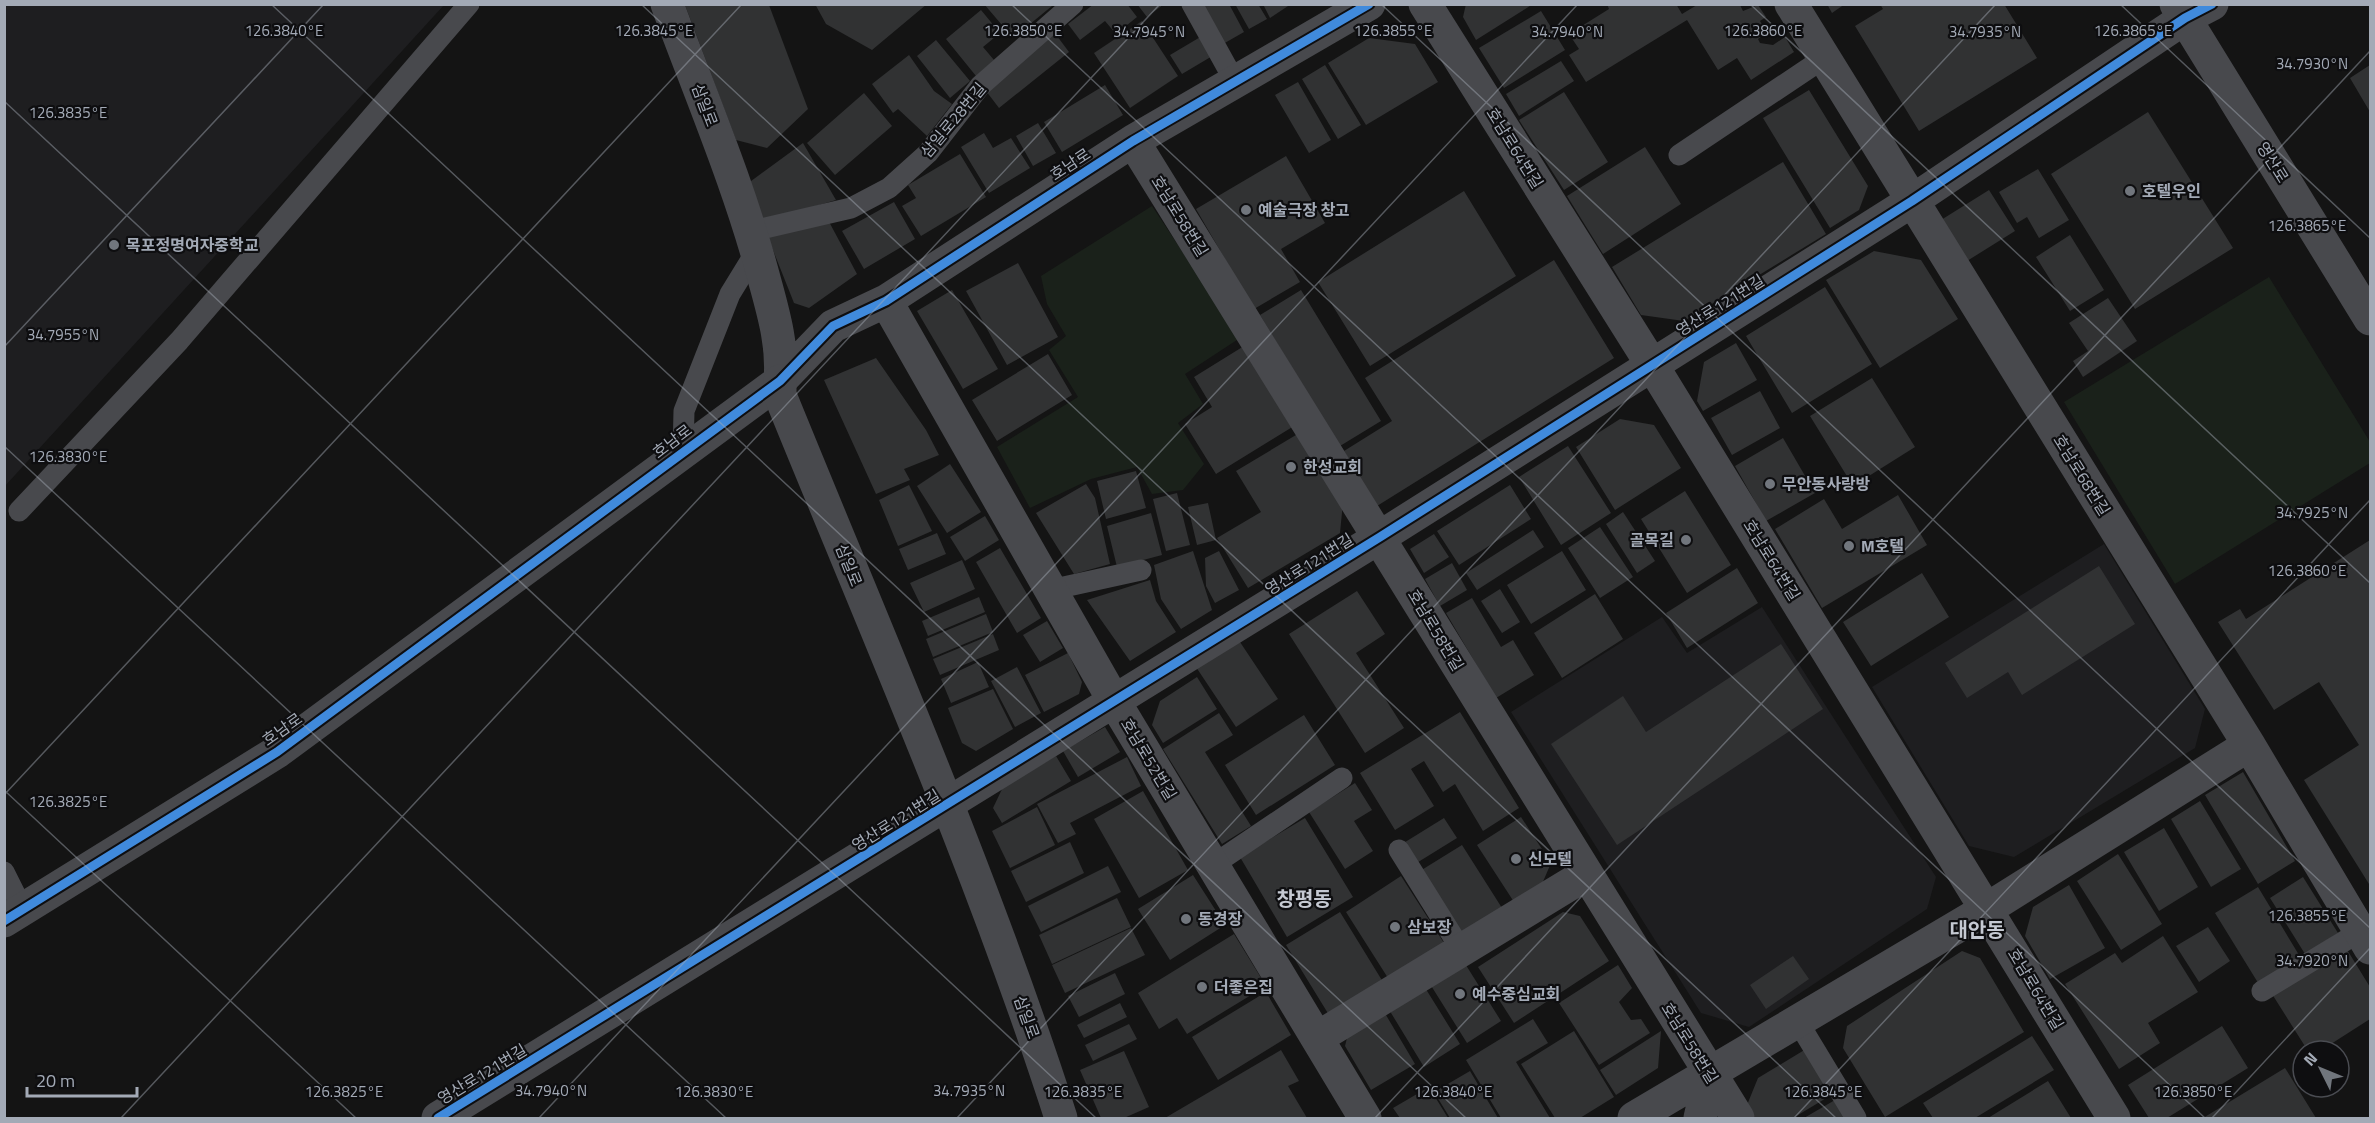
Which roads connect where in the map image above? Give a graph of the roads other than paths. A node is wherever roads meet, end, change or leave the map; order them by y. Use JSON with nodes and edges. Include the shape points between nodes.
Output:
{"nodes":[{"id":1,"x":469,"y":4,"type":"edge"},
{"id":2,"x":667,"y":4,"type":"edge"},
{"id":3,"x":1073,"y":4,"type":"edge"},
{"id":4,"x":1192,"y":4,"type":"edge"},
{"id":5,"x":1369,"y":4,"type":"edge"},
{"id":6,"x":1425,"y":4,"type":"edge"},
{"id":7,"x":1791,"y":4,"type":"edge"},
{"id":8,"x":2191,"y":9,"type":"edge"},
{"id":9,"x":1824,"y":58,"type":"junction"},
{"id":10,"x":1234,"y":80,"type":"junction"},
{"id":11,"x":1133,"y":141,"type":"junction"},
{"id":12,"x":1679,"y":154,"type":"dead end"},
{"id":13,"x":1912,"y":201,"type":"junction"},
{"id":14,"x":754,"y":240,"type":"junction"},
{"id":15,"x":886,"y":301,"type":"junction"},
{"id":16,"x":2370,"y":319,"type":"edge"},
{"id":17,"x":1652,"y":365,"type":"junction"},
{"id":18,"x":780,"y":381,"type":"junction"},
{"id":19,"x":683,"y":452,"type":"junction"},
{"id":20,"x":19,"y":511,"type":"dead end"},
{"id":21,"x":1380,"y":537,"type":"junction"},
{"id":22,"x":1141,"y":570,"type":"dead end"},
{"id":23,"x":1050,"y":590,"type":"junction"},
{"id":24,"x":1114,"y":701,"type":"junction"},
{"id":25,"x":2249,"y":745,"type":"junction"},
{"id":26,"x":1342,"y":778,"type":"dead end"},
{"id":27,"x":947,"y":807,"type":"junction"},
{"id":28,"x":1400,"y":850,"type":"dead end"},
{"id":29,"x":1213,"y":864,"type":"junction"},
{"id":30,"x":4,"y":872,"type":"edge"},
{"id":31,"x":1585,"y":876,"type":"junction"},
{"id":32,"x":1987,"y":909,"type":"junction"},
{"id":33,"x":14,"y":915,"type":"edge"},
{"id":34,"x":2366,"y":939,"type":"edge"},
{"id":35,"x":1462,"y":951,"type":"junction"},
{"id":36,"x":2262,"y":992,"type":"dead end"},
{"id":37,"x":1798,"y":1022,"type":"junction"},
{"id":38,"x":1317,"y":1038,"type":"junction"},
{"id":39,"x":1710,"y":1074,"type":"junction"},
{"id":40,"x":438,"y":1119,"type":"edge"},
{"id":41,"x":1061,"y":1119,"type":"edge"},
{"id":42,"x":1365,"y":1119,"type":"edge"},
{"id":43,"x":1634,"y":1119,"type":"edge"},
{"id":44,"x":1700,"y":1119,"type":"edge"},
{"id":45,"x":1738,"y":1119,"type":"edge"},
{"id":46,"x":1856,"y":1119,"type":"edge"},
{"id":47,"x":2114,"y":1119,"type":"edge"}],
"edges":[{"from":1,"to":20,"type":"lane","via":[[179,341]]},
{"from":2,"to":14,"type":"street","name":"삼일로"},
{"from":3,"to":14,"type":"lane","name":"삼일로28번길","via":[[980,86],[928,153],[889,188],[851,208]]},
{"from":4,"to":10,"type":"lane"},
{"from":5,"to":10,"type":"street","name":"호남로"},
{"from":6,"to":17,"type":"street","name":"호남로64번길"},
{"from":7,"to":9,"type":"street","name":"호남로68번길"},
{"from":8,"to":13,"type":"street","name":"영산로121번길"},
{"from":8,"to":16,"type":"street","name":"영산로"},
{"from":9,"to":12,"type":"lane"},
{"from":9,"to":13,"type":"street","name":"호남로68번길"},
{"from":10,"to":11,"type":"street","name":"호남로"},
{"from":11,"to":15,"type":"street","name":"호남로"},
{"from":11,"to":21,"type":"street","name":"호남로58번길"},
{"from":13,"to":17,"type":"street","name":"영산로121번길"},
{"from":13,"to":25,"type":"street","name":"호남로68번길"},
{"from":14,"to":18,"type":"street","name":"삼일로","via":[[778,333]]},
{"from":14,"to":19,"type":"lane","via":[[684,411]]},
{"from":15,"to":18,"type":"street","name":"호남로","via":[[833,326]]},
{"from":15,"to":23,"type":"street","name":"호남로52번길"},
{"from":17,"to":21,"type":"street","name":"영산로121번길"},
{"from":17,"to":32,"type":"street","name":"호남로64번길"},
{"from":18,"to":19,"type":"street","name":"호남로"},
{"from":18,"to":27,"type":"street","name":"삼일로","via":[[780,395]]},
{"from":19,"to":33,"type":"street","name":"호남로","via":[[277,752]]},
{"from":21,"to":24,"type":"street","name":"영산로121번길"},
{"from":21,"to":31,"type":"street","name":"호남로58번길"},
{"from":22,"to":23,"type":"lane"},
{"from":23,"to":24,"type":"street","name":"호남로52번길"},
{"from":24,"to":27,"type":"street","name":"영산로121번길"},
{"from":24,"to":29,"type":"street","name":"호남로52번길"},
{"from":25,"to":32,"type":"street"},
{"from":25,"to":34,"type":"street","name":"호남로68번길"},
{"from":26,"to":29,"type":"lane"},
{"from":27,"to":40,"type":"street","name":"영산로121번길"},
{"from":27,"to":41,"type":"street","name":"삼일로","via":[[1029,1018]]},
{"from":28,"to":35,"type":"lane"},
{"from":29,"to":38,"type":"street","name":"호남로52번길"},
{"from":30,"to":33,"type":"lane"},
{"from":31,"to":35,"type":"street"},
{"from":31,"to":39,"type":"street","name":"호남로58번길"},
{"from":32,"to":37,"type":"street"},
{"from":32,"to":47,"type":"street","name":"호남로64번길"},
{"from":34,"to":36,"type":"lane"},
{"from":35,"to":38,"type":"street"},
{"from":37,"to":39,"type":"street"},
{"from":37,"to":46,"type":"lane"},
{"from":38,"to":42,"type":"street","name":"호남로52번길"},
{"from":39,"to":43,"type":"street"},
{"from":39,"to":44,"type":"street"},
{"from":39,"to":45,"type":"street","name":"호남로58번길"}]}
